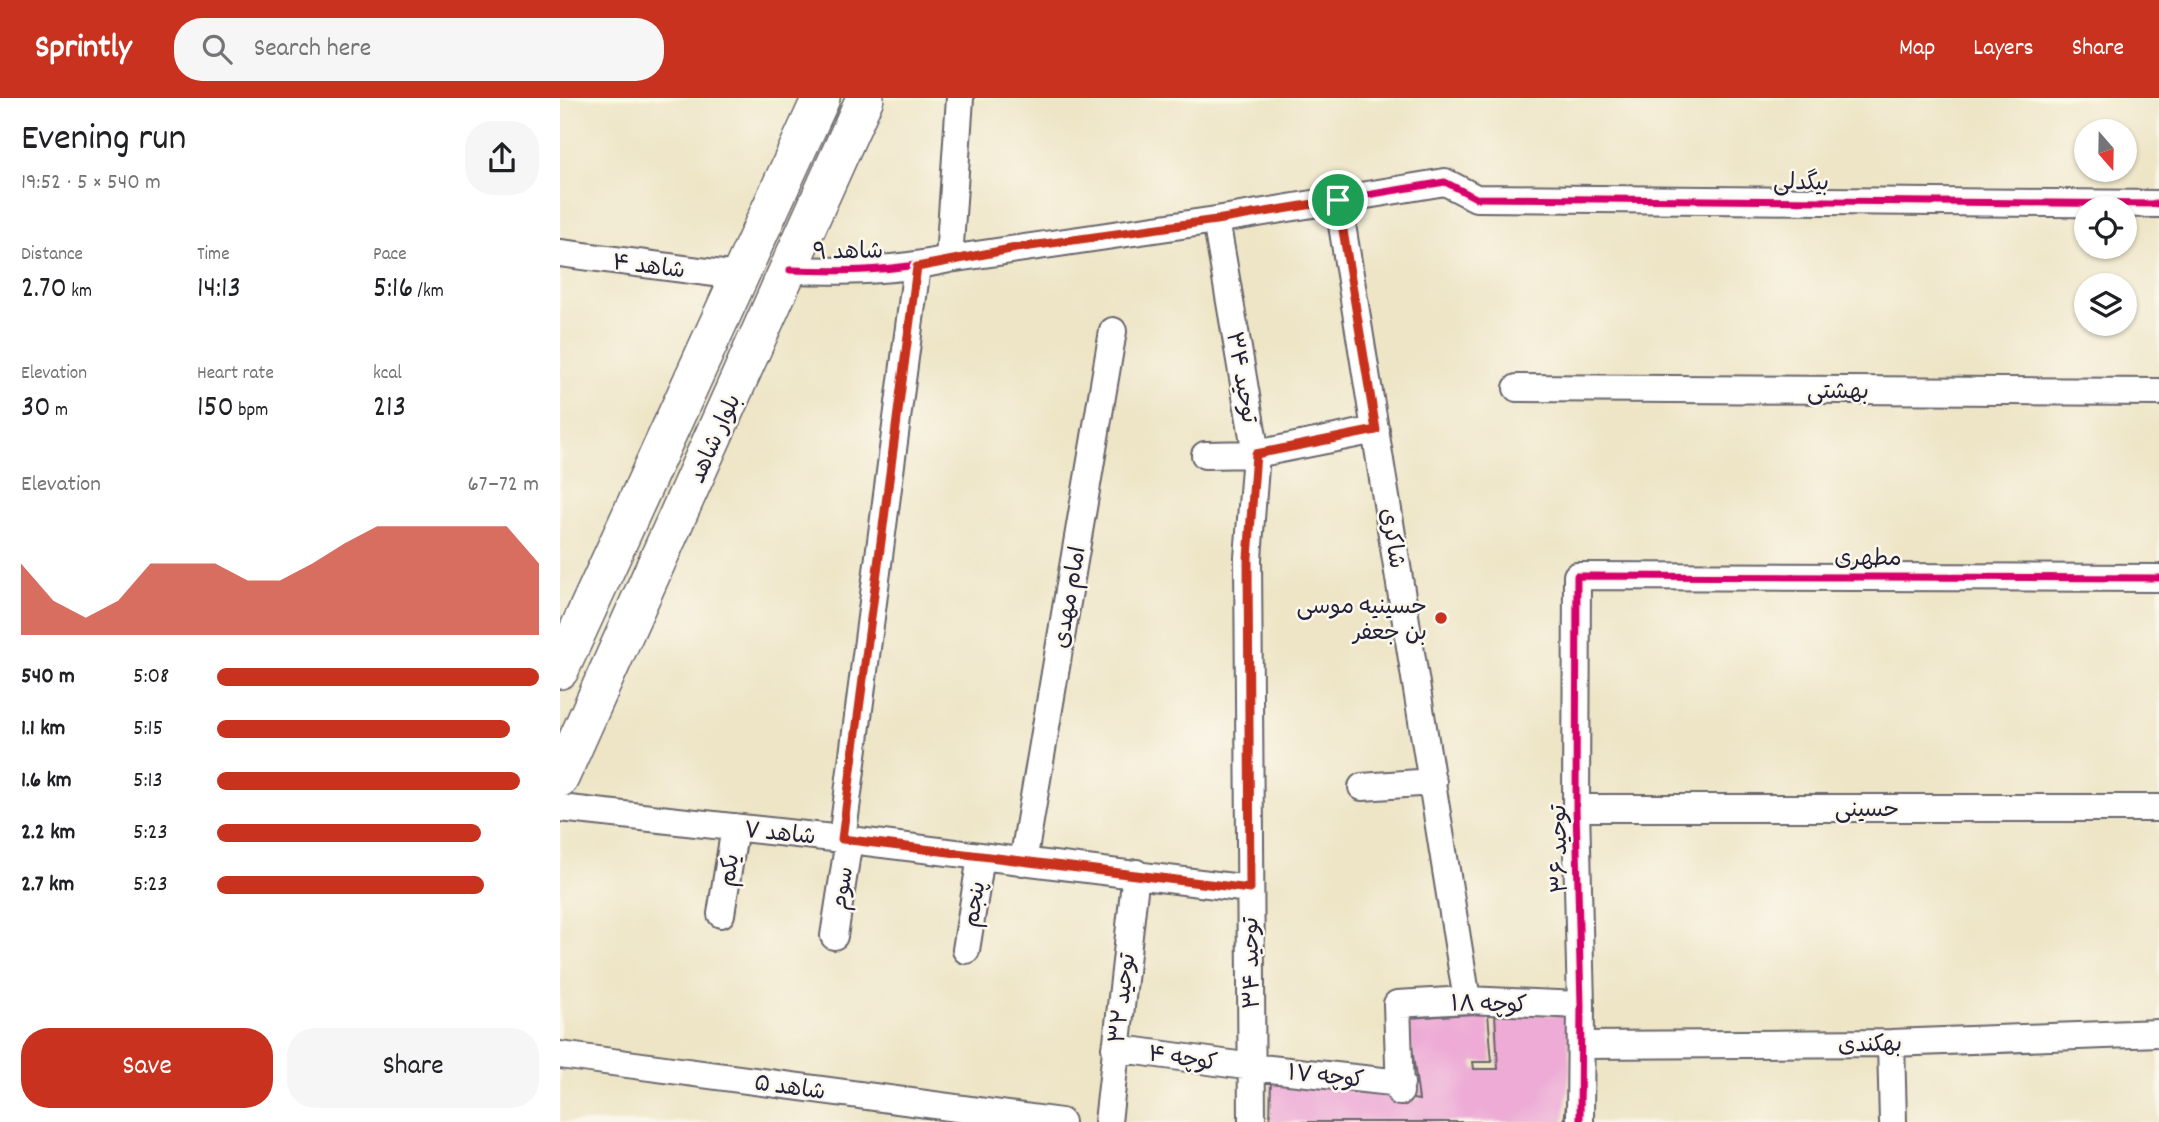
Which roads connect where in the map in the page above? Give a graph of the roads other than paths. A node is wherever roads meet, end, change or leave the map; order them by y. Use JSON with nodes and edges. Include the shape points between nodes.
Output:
{"nodes":[{"id":1,"x":821,"y":98,"type":"edge"},
{"id":2,"x":865,"y":98,"type":"edge"},
{"id":3,"x":960,"y":98,"type":"edge"},
{"id":4,"x":1446,"y":183,"type":"joint"},
{"id":5,"x":1338,"y":200,"type":"junction"},
{"id":6,"x":2159,"y":204,"type":"edge"},
{"id":7,"x":1216,"y":220,"type":"junction"},
{"id":8,"x":560,"y":254,"type":"edge"},
{"id":9,"x":949,"y":259,"type":"junction"},
{"id":10,"x":917,"y":267,"type":"junction"},
{"id":11,"x":790,"y":270,"type":"junction"},
{"id":12,"x":738,"y":276,"type":"junction"},
{"id":13,"x":1113,"y":331,"type":"dead end"},
{"id":14,"x":1517,"y":388,"type":"dead end"},
{"id":15,"x":2159,"y":392,"type":"edge"},
{"id":16,"x":1376,"y":430,"type":"junction"},
{"id":17,"x":1256,"y":454,"type":"junction"},
{"id":18,"x":1205,"y":455,"type":"dead end"},
{"id":19,"x":1577,"y":576,"type":"joint"},
{"id":20,"x":2159,"y":578,"type":"edge"},
{"id":21,"x":560,"y":670,"type":"edge"},
{"id":22,"x":560,"y":778,"type":"edge"},
{"id":23,"x":1433,"y":782,"type":"junction"},
{"id":24,"x":1362,"y":787,"type":"dead end"},
{"id":25,"x":560,"y":808,"type":"edge"},
{"id":26,"x":1576,"y":808,"type":"junction"},
{"id":27,"x":2159,"y":808,"type":"edge"},
{"id":28,"x":735,"y":827,"type":"junction"},
{"id":29,"x":845,"y":839,"type":"junction"},
{"id":30,"x":981,"y":857,"type":"junction"},
{"id":31,"x":1023,"y":862,"type":"junction"},
{"id":32,"x":1136,"y":873,"type":"junction"},
{"id":33,"x":1250,"y":889,"type":"junction"},
{"id":34,"x":721,"y":914,"type":"dead end"},
{"id":35,"x":834,"y":936,"type":"dead end"},
{"id":36,"x":966,"y":950,"type":"dead end"},
{"id":37,"x":1467,"y":1000,"type":"junction"},
{"id":38,"x":1581,"y":1005,"type":"junction"},
{"id":39,"x":2159,"y":1033,"type":"edge"},
{"id":40,"x":1891,"y":1043,"type":"junction"},
{"id":41,"x":1581,"y":1045,"type":"junction"},
{"id":42,"x":1115,"y":1048,"type":"junction"},
{"id":43,"x":560,"y":1055,"type":"edge"},
{"id":44,"x":1252,"y":1067,"type":"junction"},
{"id":45,"x":1400,"y":1088,"type":"joint"},
{"id":46,"x":1061,"y":1122,"type":"edge"},
{"id":47,"x":1108,"y":1122,"type":"edge"},
{"id":48,"x":1252,"y":1122,"type":"edge"},
{"id":49,"x":1580,"y":1122,"type":"edge"},
{"id":50,"x":1893,"y":1122,"type":"edge"}],
"edges":[{"from":1,"to":12,"type":"main road","name":"بلوار شاهد"},
{"from":2,"to":11,"type":"main road","name":"بلوار شاهد"},
{"from":3,"to":9,"type":"street"},
{"from":4,"to":5,"type":"street","name":"شاهد ۹"},
{"from":4,"to":6,"type":"street","name":"بیگدلی","via":[[1476,198]]},
{"from":5,"to":7,"type":"street","name":"شاهد ۹"},
{"from":5,"to":16,"type":"street","name":"شاکری"},
{"from":7,"to":9,"type":"street","name":"شاهد ۹"},
{"from":7,"to":17,"type":"street","name":"توحید ۳۴"},
{"from":8,"to":12,"type":"street","name":"شاهد ۴"},
{"from":9,"to":10,"type":"street","name":"شاهد ۹"},
{"from":10,"to":11,"type":"street","name":"شاهد ۹"},
{"from":10,"to":29,"type":"street","name":"سوم"},
{"from":11,"to":22,"type":"main road","name":"بلوار شاهد"},
{"from":12,"to":21,"type":"main road","name":"بلوار شاهد"},
{"from":13,"to":31,"type":"street","name":"امام مهدی"},
{"from":14,"to":15,"type":"street","name":"بهشتی"},
{"from":16,"to":17,"type":"street"},
{"from":16,"to":23,"type":"street","name":"شاکری"},
{"from":17,"to":18,"type":"street"},
{"from":17,"to":33,"type":"street","name":"توحید ۳۴","via":[[1248,558]]},
{"from":19,"to":20,"type":"street","name":"مطهری"},
{"from":19,"to":26,"type":"street","name":"توحید ۳۶"},
{"from":23,"to":24,"type":"street"},
{"from":23,"to":37,"type":"street","name":"شاکری"},
{"from":25,"to":28,"type":"street","name":"شاهد ۷"},
{"from":26,"to":27,"type":"street","name":"حسینی"},
{"from":26,"to":38,"type":"street","name":"توحید ۳۶"},
{"from":28,"to":29,"type":"street","name":"شاهد ۷"},
{"from":28,"to":34,"type":"street","name":"یکم"},
{"from":29,"to":30,"type":"street","name":"شاهد ۷"},
{"from":29,"to":35,"type":"street","name":"سوم"},
{"from":30,"to":31,"type":"street","name":"شاهد ۷"},
{"from":30,"to":36,"type":"street","name":"پنجم"},
{"from":31,"to":32,"type":"street","name":"شاهد ۷"},
{"from":32,"to":33,"type":"street","name":"شاهد ۷"},
{"from":32,"to":42,"type":"street","name":"توحید ۳۲"},
{"from":33,"to":44,"type":"street","name":"توحید ۳۴"},
{"from":37,"to":38,"type":"street","name":"کوچه ۱۸"},
{"from":37,"to":45,"type":"street","name":"کوچه ۱۸","via":[[1397,1004]]},
{"from":38,"to":41,"type":"street","name":"توحید ۳۶"},
{"from":39,"to":40,"type":"street","name":"بهکندی"},
{"from":40,"to":41,"type":"street","name":"بهکندی"},
{"from":40,"to":50,"type":"street"},
{"from":41,"to":49,"type":"street","name":"توحید ۳۶"},
{"from":42,"to":44,"type":"street","name":"کوچه ۴"},
{"from":42,"to":47,"type":"street","name":"توحید ۳۲"},
{"from":43,"to":46,"type":"street","name":"شاهد ۵"},
{"from":44,"to":45,"type":"street","name":"کوچه ۱۷"},
{"from":44,"to":48,"type":"street","name":"توحید ۳۴"}]}
